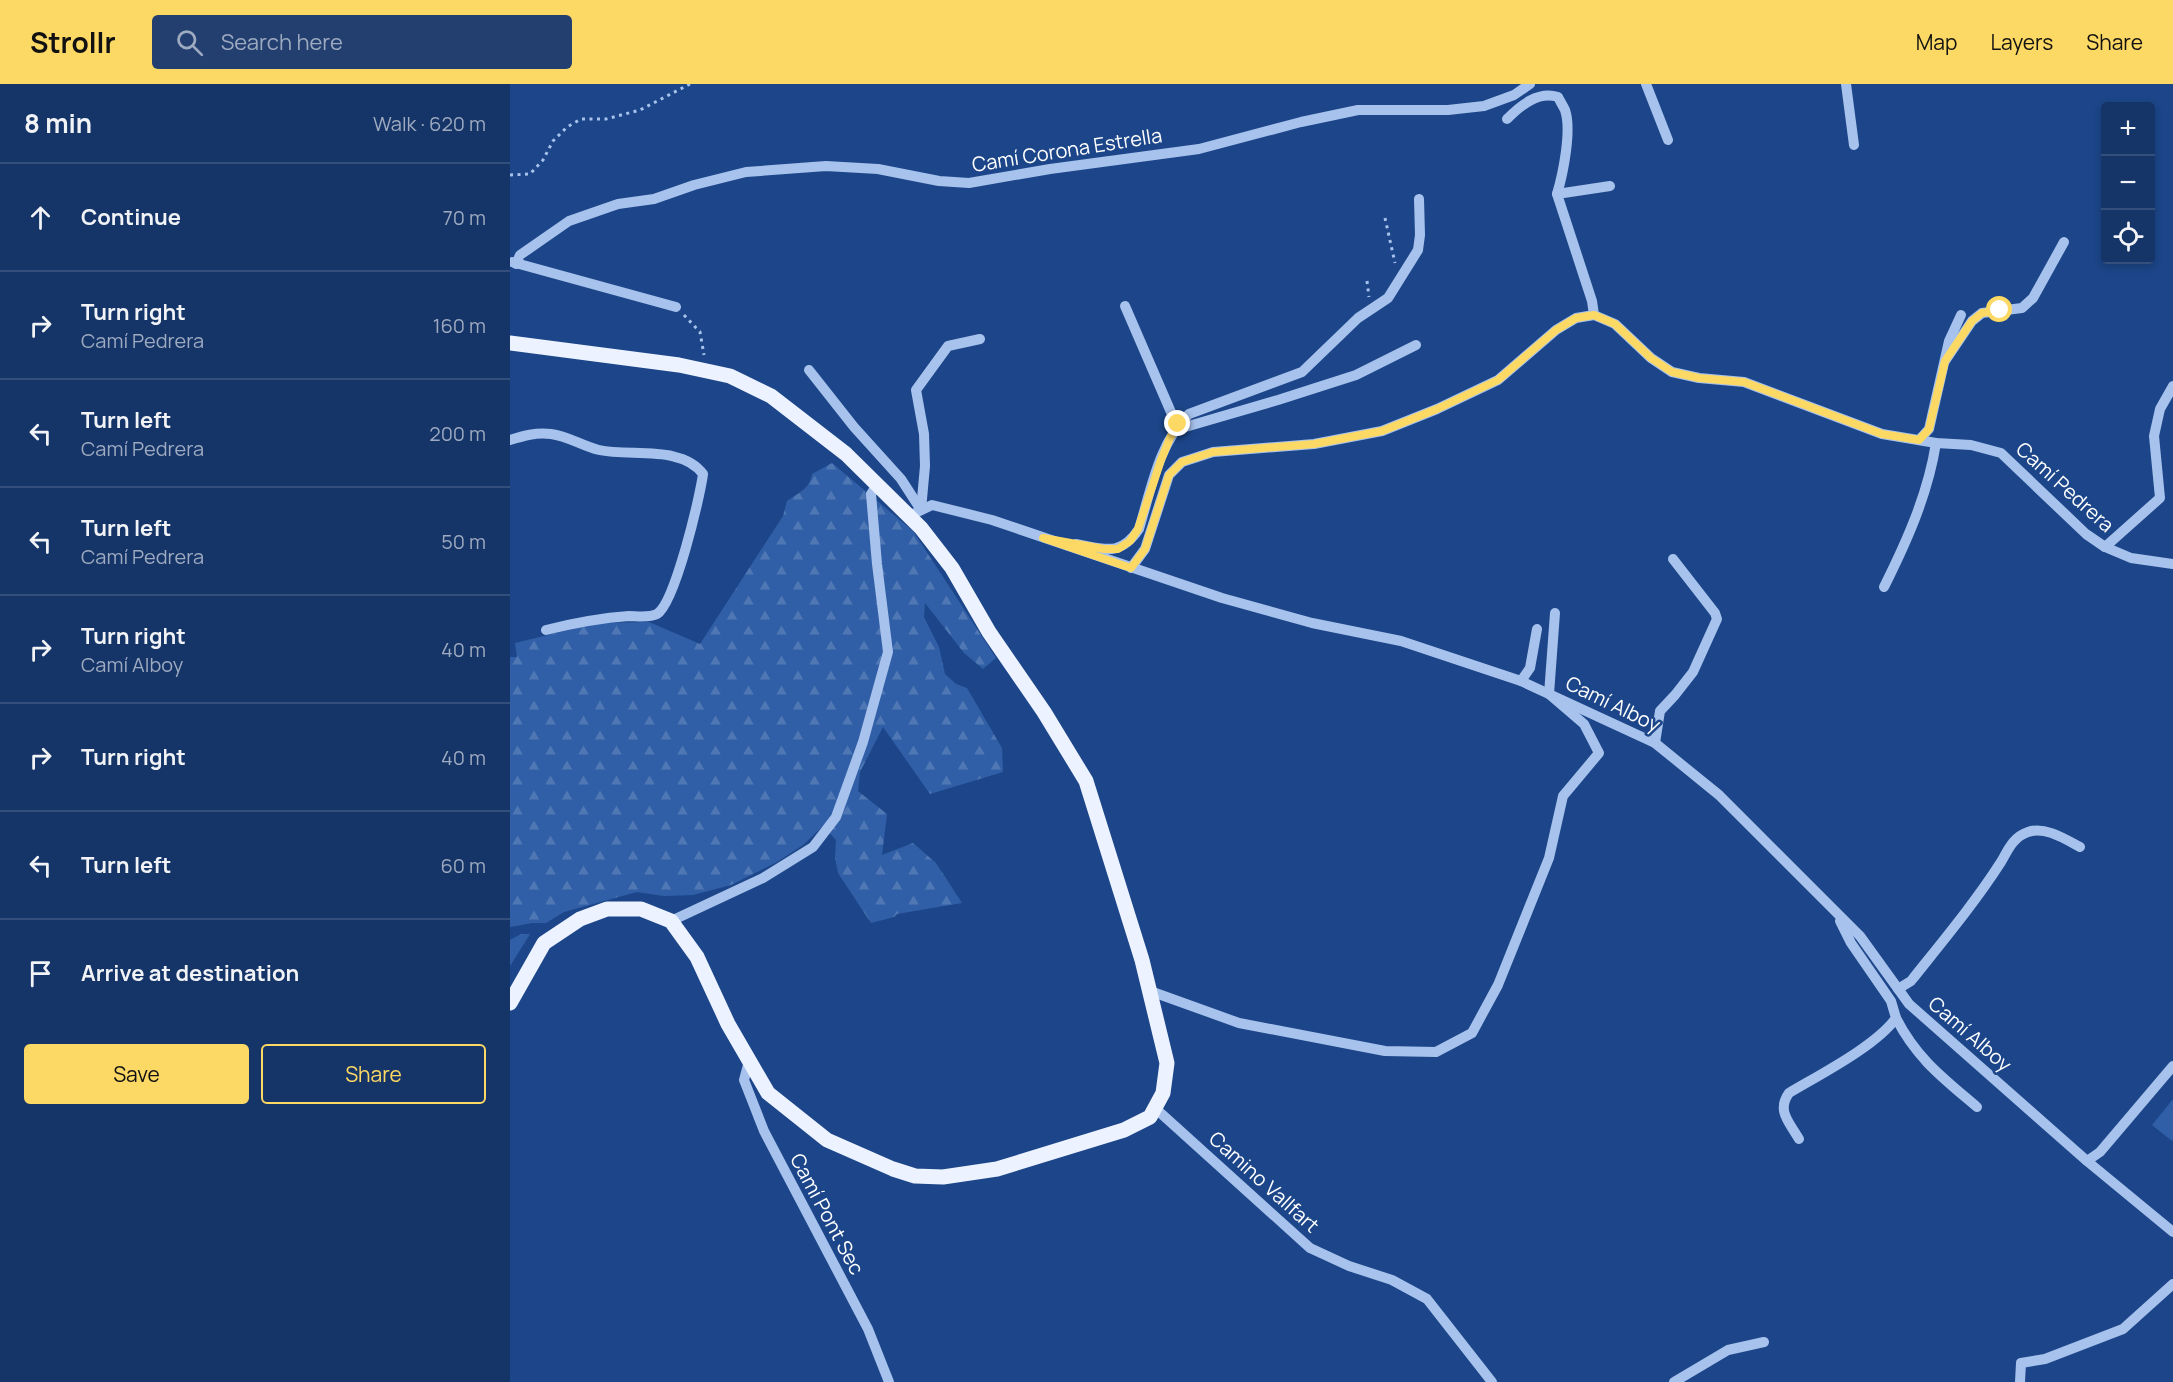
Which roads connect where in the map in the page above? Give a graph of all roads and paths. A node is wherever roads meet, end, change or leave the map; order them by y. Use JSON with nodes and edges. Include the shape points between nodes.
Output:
{"nodes":[{"id":1,"x":690,"y":84,"type":"edge"},
{"id":2,"x":1530,"y":84,"type":"edge"},
{"id":3,"x":1647,"y":84,"type":"edge"},
{"id":4,"x":1846,"y":84,"type":"edge"},
{"id":5,"x":1507,"y":119,"type":"dead end"},
{"id":6,"x":1668,"y":140,"type":"dead end"},
{"id":7,"x":1854,"y":145,"type":"dead end"},
{"id":8,"x":510,"y":175,"type":"edge"},
{"id":9,"x":1610,"y":186,"type":"dead end"},
{"id":10,"x":1557,"y":194,"type":"junction"},
{"id":11,"x":1419,"y":199,"type":"dead end"},
{"id":12,"x":1385,"y":218,"type":"dead end"},
{"id":13,"x":2064,"y":242,"type":"dead end"},
{"id":14,"x":513,"y":263,"type":"edge"},
{"id":15,"x":1399,"y":280,"type":"junction"},
{"id":16,"x":1125,"y":306,"type":"dead end"},
{"id":17,"x":676,"y":307,"type":"joint"},
{"id":18,"x":1594,"y":315,"type":"junction"},
{"id":19,"x":1961,"y":315,"type":"dead end"},
{"id":20,"x":980,"y":339,"type":"dead end"},
{"id":21,"x":510,"y":343,"type":"edge"},
{"id":22,"x":1416,"y":345,"type":"dead end"},
{"id":23,"x":1945,"y":361,"type":"junction"},
{"id":24,"x":809,"y":370,"type":"dead end"},
{"id":25,"x":707,"y":371,"type":"junction"},
{"id":26,"x":2173,"y":386,"type":"edge"},
{"id":27,"x":1175,"y":428,"type":"junction"},
{"id":28,"x":510,"y":440,"type":"edge"},
{"id":29,"x":1919,"y":440,"type":"junction"},
{"id":30,"x":1936,"y":443,"type":"junction"},
{"id":31,"x":877,"y":485,"type":"junction"},
{"id":32,"x":915,"y":513,"type":"junction"},
{"id":33,"x":1043,"y":538,"type":"junction"},
{"id":34,"x":2104,"y":547,"type":"junction"},
{"id":35,"x":1673,"y":559,"type":"dead end"},
{"id":36,"x":2173,"y":564,"type":"edge"},
{"id":37,"x":1131,"y":568,"type":"junction"},
{"id":38,"x":1884,"y":587,"type":"dead end"},
{"id":39,"x":1555,"y":613,"type":"dead end"},
{"id":40,"x":1537,"y":629,"type":"dead end"},
{"id":41,"x":546,"y":630,"type":"dead end"},
{"id":42,"x":1521,"y":681,"type":"junction"},
{"id":43,"x":1549,"y":694,"type":"junction"},
{"id":44,"x":1655,"y":743,"type":"junction"},
{"id":45,"x":2080,"y":847,"type":"dead end"},
{"id":46,"x":1836,"y":912,"type":"junction"},
{"id":47,"x":671,"y":921,"type":"junction"},
{"id":48,"x":1898,"y":989,"type":"junction"},
{"id":49,"x":1150,"y":992,"type":"junction"},
{"id":50,"x":510,"y":1003,"type":"edge"},
{"id":51,"x":1896,"y":1018,"type":"junction"},
{"id":52,"x":749,"y":1061,"type":"junction"},
{"id":53,"x":2173,"y":1066,"type":"edge"},
{"id":54,"x":1977,"y":1107,"type":"dead end"},
{"id":55,"x":1155,"y":1108,"type":"junction"},
{"id":56,"x":1799,"y":1139,"type":"dead end"},
{"id":57,"x":2087,"y":1161,"type":"junction"},
{"id":58,"x":2173,"y":1232,"type":"edge"},
{"id":59,"x":2173,"y":1284,"type":"edge"},
{"id":60,"x":1764,"y":1342,"type":"dead end"},
{"id":61,"x":889,"y":1382,"type":"edge"},
{"id":62,"x":1492,"y":1382,"type":"edge"},
{"id":63,"x":1674,"y":1382,"type":"edge"},
{"id":64,"x":2020,"y":1382,"type":"edge"}],
"edges":[{"from":1,"to":8,"type":"path","via":[[640,110],[580,119],[553,141],[531,174]]},
{"from":2,"to":14,"type":"street","name":"Camí Corona Estrella","via":[[1514,95],[1484,106],[1448,111],[1358,111],[1198,148],[969,183],[878,169],[826,166],[746,172],[654,199],[618,204],[569,221]]},
{"from":3,"to":6,"type":"street"},
{"from":4,"to":7,"type":"street"},
{"from":5,"to":10,"type":"street","via":[[1534,98],[1548,94],[1558,98],[1567,128]]},
{"from":9,"to":10,"type":"street"},
{"from":10,"to":18,"type":"street"},
{"from":11,"to":15,"type":"street","via":[[1418,249]]},
{"from":12,"to":15,"type":"path"},
{"from":13,"to":23,"type":"street","via":[[2033,298],[2022,308],[1982,313],[1972,321]]},
{"from":14,"to":17,"type":"street"},
{"from":15,"to":27,"type":"street","via":[[1388,298],[1358,318],[1302,372],[1209,405],[1189,414]]},
{"from":16,"to":27,"type":"street"},
{"from":17,"to":25,"type":"path","via":[[700,332]]},
{"from":18,"to":29,"type":"street","name":"Camí Pedrera","via":[[1615,324],[1672,372],[1744,382],[1882,434]]},
{"from":18,"to":37,"type":"street","via":[[1576,318],[1556,330],[1498,380],[1382,431],[1314,444],[1213,452],[1182,462],[1169,475],[1145,549]]},
{"from":19,"to":23,"type":"street"},
{"from":20,"to":32,"type":"street","via":[[948,346],[916,390],[925,466]]},
{"from":21,"to":25,"type":"main road"},
{"from":22,"to":27,"type":"street","via":[[1356,375]]},
{"from":23,"to":29,"type":"street","via":[[1929,429]]},
{"from":24,"to":32,"type":"street","via":[[901,479]]},
{"from":25,"to":31,"type":"main road","via":[[730,376],[771,396],[846,454]]},
{"from":26,"to":34,"type":"street","via":[[2160,409],[2154,436],[2160,498]]},
{"from":27,"to":33,"type":"street","via":[[1130,541],[1118,549],[1104,549]]},
{"from":28,"to":41,"type":"street","via":[[549,434],[597,449],[665,454],[697,465],[703,474],[676,578],[657,614],[593,619]]},
{"from":29,"to":30,"type":"street","name":"Camí Pedrera"},
{"from":30,"to":34,"type":"street","name":"Camí Pedrera","via":[[1971,445],[2001,453]]},
{"from":30,"to":38,"type":"street","via":[[1932,470],[1911,532]]},
{"from":31,"to":32,"type":"main road"},
{"from":31,"to":47,"type":"street","via":[[871,494],[888,652],[863,742],[836,817],[813,847],[763,879]]},
{"from":32,"to":33,"type":"street","name":"Camí Alboy","via":[[932,505]]},
{"from":32,"to":49,"type":"main road","via":[[921,528],[952,568],[1086,781]]},
{"from":33,"to":37,"type":"street","name":"Camí Alboy"},
{"from":34,"to":36,"type":"street","name":"Camí Pedrera","via":[[2131,558]]},
{"from":35,"to":44,"type":"street","via":[[1717,620],[1693,672],[1660,711]]},
{"from":37,"to":42,"type":"street","name":"Camí Alboy","via":[[1312,624],[1401,641]]},
{"from":39,"to":43,"type":"street"},
{"from":40,"to":42,"type":"street","via":[[1530,668]]},
{"from":42,"to":43,"type":"street","name":"Camí Alboy"},
{"from":43,"to":44,"type":"street","name":"Camí Alboy"},
{"from":43,"to":49,"type":"street","via":[[1584,724],[1599,753],[1563,796],[1549,858],[1498,985],[1472,1033],[1436,1052],[1385,1051],[1239,1023]]},
{"from":44,"to":46,"type":"street","name":"Camí Alboy","via":[[1719,795]]},
{"from":45,"to":48,"type":"street","via":[[2038,830],[2014,839],[1977,900],[1911,981]]},
{"from":46,"to":48,"type":"street","name":"Camí Alboy","via":[[1860,936]]},
{"from":46,"to":51,"type":"street","via":[[1851,943],[1892,1001]]},
{"from":47,"to":50,"type":"main road","via":[[641,909],[607,909],[580,919],[544,943]]},
{"from":47,"to":52,"type":"main road","via":[[697,957]]},
{"from":48,"to":57,"type":"street","name":"Camí Alboy","via":[[1909,1005]]},
{"from":49,"to":55,"type":"main road","via":[[1167,1063],[1163,1093]]},
{"from":51,"to":54,"type":"street","via":[[1922,1060]]},
{"from":51,"to":56,"type":"street","via":[[1875,1039],[1789,1093],[1783,1101],[1783,1111]]},
{"from":52,"to":55,"type":"main road","via":[[768,1093],[827,1140],[915,1176],[943,1177],[997,1169],[1124,1130],[1150,1117]]},
{"from":52,"to":61,"type":"street","name":"Camí Pont Sec","via":[[744,1080],[764,1131],[868,1329]]},
{"from":53,"to":57,"type":"street","via":[[2100,1152]]},
{"from":55,"to":62,"type":"street","name":"Camino Vallfart","via":[[1310,1248],[1392,1280],[1427,1299]]},
{"from":57,"to":58,"type":"street","name":"Camí Alboy"},
{"from":59,"to":64,"type":"street","via":[[2123,1329],[2045,1359],[2021,1363]]},
{"from":60,"to":63,"type":"street","via":[[1728,1350]]}]}
